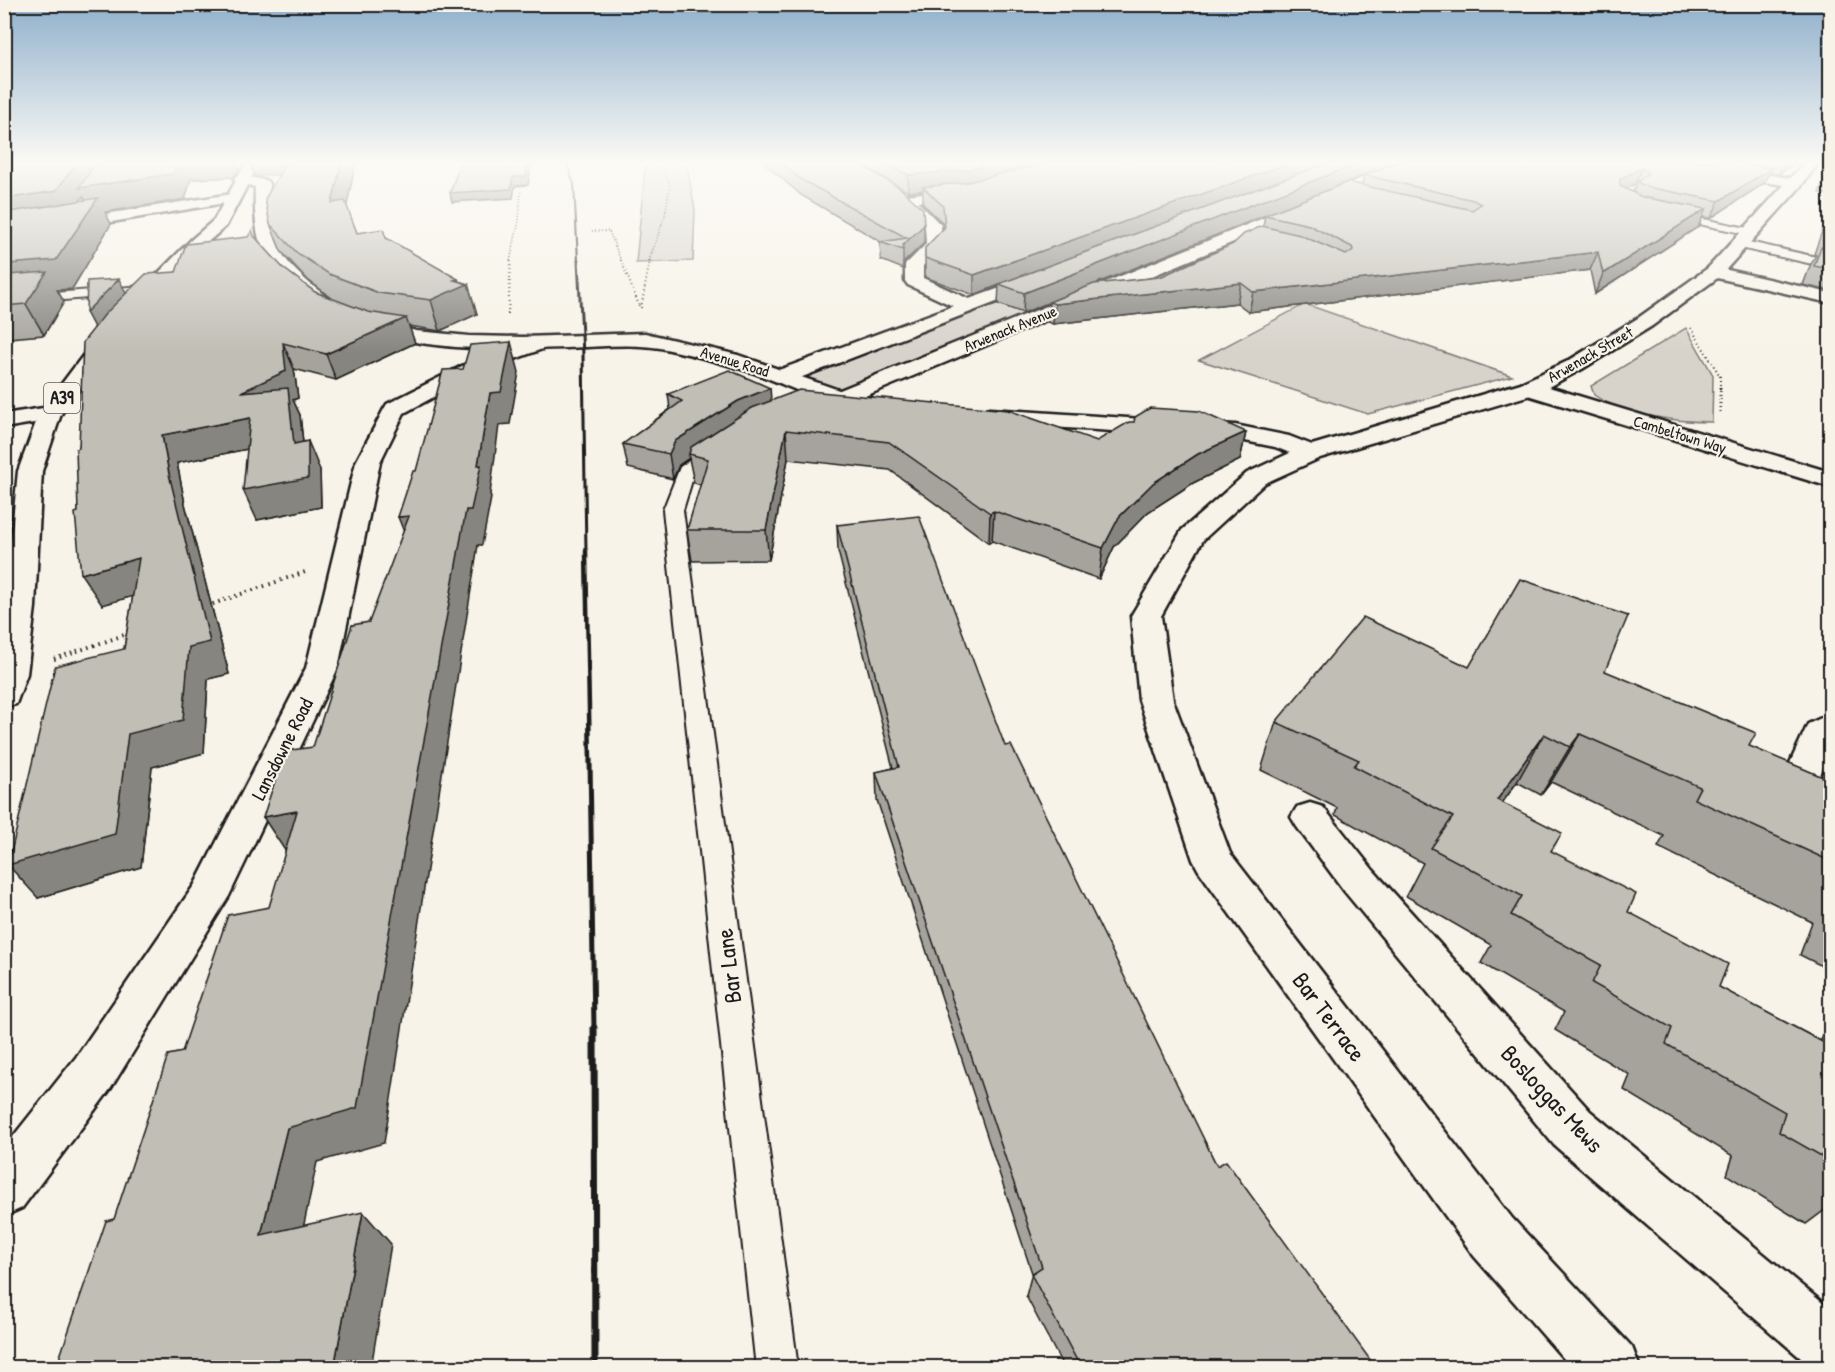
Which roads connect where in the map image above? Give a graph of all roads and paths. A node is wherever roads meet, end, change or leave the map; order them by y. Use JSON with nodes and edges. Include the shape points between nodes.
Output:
{"nodes":[{"id":1,"x":69,"y":225,"type":"edge"},
{"id":2,"x":218,"y":225,"type":"edge"},
{"id":3,"x":264,"y":225,"type":"edge"},
{"id":4,"x":518,"y":225,"type":"edge"},
{"id":5,"x":662,"y":225,"type":"edge"},
{"id":6,"x":933,"y":225,"type":"edge"},
{"id":7,"x":1258,"y":225,"type":"edge"},
{"id":8,"x":1701,"y":225,"type":"edge"},
{"id":9,"x":1758,"y":225,"type":"edge"},
{"id":10,"x":592,"y":231,"type":"dead end"},
{"id":11,"x":1239,"y":233,"type":"junction"},
{"id":12,"x":4,"y":235,"type":"edge"},
{"id":13,"x":1746,"y":238,"type":"junction"},
{"id":14,"x":1830,"y":251,"type":"edge"},
{"id":15,"x":1232,"y":252,"type":"edge"},
{"id":16,"x":1825,"y":263,"type":"edge"},
{"id":17,"x":1059,"y":272,"type":"edge"},
{"id":18,"x":1714,"y":272,"type":"junction"},
{"id":19,"x":155,"y":288,"type":"junction"},
{"id":20,"x":1123,"y":295,"type":"edge"},
{"id":21,"x":1830,"y":298,"type":"edge"},
{"id":22,"x":25,"y":299,"type":"edge"},
{"id":23,"x":1079,"y":299,"type":"junction"},
{"id":24,"x":969,"y":306,"type":"junction"},
{"id":25,"x":332,"y":310,"type":"edge"},
{"id":26,"x":1658,"y":312,"type":"junction"},
{"id":27,"x":353,"y":318,"type":"edge"},
{"id":28,"x":495,"y":343,"type":"junction"},
{"id":29,"x":541,"y":343,"type":"junction"},
{"id":30,"x":784,"y":376,"type":"junction"},
{"id":31,"x":1529,"y":388,"type":"junction"},
{"id":32,"x":838,"y":399,"type":"junction"},
{"id":33,"x":884,"y":405,"type":"edge"},
{"id":34,"x":806,"y":408,"type":"edge"},
{"id":35,"x":50,"y":414,"type":"junction"},
{"id":36,"x":965,"y":415,"type":"edge"},
{"id":37,"x":4,"y":421,"type":"edge"},
{"id":38,"x":730,"y":442,"type":"edge"},
{"id":39,"x":1721,"y":446,"type":"junction"},
{"id":40,"x":1311,"y":453,"type":"junction"},
{"id":41,"x":1830,"y":480,"type":"edge"},
{"id":42,"x":346,"y":558,"type":"junction"},
{"id":43,"x":201,"y":608,"type":"edge"},
{"id":44,"x":12,"y":610,"type":"edge"},
{"id":45,"x":1146,"y":616,"type":"joint"},
{"id":46,"x":134,"y":631,"type":"edge"},
{"id":47,"x":11,"y":674,"type":"junction"},
{"id":48,"x":4,"y":696,"type":"edge"},
{"id":49,"x":1830,"y":726,"type":"edge"},
{"id":50,"x":1310,"y":817,"type":"dead end"},
{"id":51,"x":1830,"y":836,"type":"edge"},
{"id":52,"x":4,"y":1190,"type":"edge"},
{"id":53,"x":1830,"y":1346,"type":"edge"},
{"id":54,"x":777,"y":1368,"type":"edge"},
{"id":55,"x":1611,"y":1368,"type":"edge"}],
"edges":[{"from":1,"to":12,"type":"street"},
{"from":2,"to":19,"type":"street","number":"A39"},
{"from":3,"to":25,"type":"street","via":[[271,253],[300,286]]},
{"from":4,"to":28,"type":"path","via":[[510,263],[507,328]]},
{"from":5,"to":10,"type":"path","via":[[646,271],[640,309],[609,231]]},
{"from":6,"to":24,"type":"street","via":[[934,245],[914,265],[914,281]]},
{"from":7,"to":11,"type":"street","name":"Arwenack Avenue"},
{"from":8,"to":13,"type":"lane"},
{"from":9,"to":13,"type":"street","name":"Arwenack Street"},
{"from":11,"to":15,"type":"lane","via":[[1256,238]]},
{"from":11,"to":23,"type":"street","name":"Arwenack Avenue"},
{"from":13,"to":16,"type":"lane"},
{"from":13,"to":18,"type":"street","name":"Arwenack Street"},
{"from":14,"to":16,"type":"lane"},
{"from":17,"to":24,"type":"street","name":"Arwenack Avenue"},
{"from":18,"to":21,"type":"street"},
{"from":18,"to":26,"type":"street","name":"Arwenack Street"},
{"from":19,"to":22,"type":"lane"},
{"from":19,"to":35,"type":"street","number":"A39","via":[[110,333]]},
{"from":20,"to":23,"type":"lane"},
{"from":23,"to":32,"type":"street","name":"Arwenack Avenue"},
{"from":24,"to":30,"type":"street","name":"Arwenack Avenue"},
{"from":26,"to":31,"type":"street","name":"Arwenack Street","via":[[1575,365]]},
{"from":26,"to":39,"type":"path","via":[[1692,328],[1720,376]]},
{"from":27,"to":28,"type":"street","name":"Avenue Road","via":[[385,331]]},
{"from":28,"to":29,"type":"street","name":"Avenue Road"},
{"from":29,"to":30,"type":"street","name":"Avenue Road","via":[[642,339],[716,353]]},
{"from":29,"to":42,"type":"street","name":"Lansdowne Road","via":[[475,367],[395,409],[368,462]]},
{"from":30,"to":32,"type":"street","name":"Avenue Road"},
{"from":31,"to":39,"type":"street","name":"Cambeltown Way"},
{"from":31,"to":40,"type":"street","name":"Arwenack Street"},
{"from":32,"to":33,"type":"street","name":"Avenue Road"},
{"from":32,"to":34,"type":"lane"},
{"from":35,"to":37,"type":"street"},
{"from":35,"to":44,"type":"street","number":"A39","via":[[30,471]]},
{"from":36,"to":40,"type":"street","via":[[1235,432],[1281,441]]},
{"from":38,"to":54,"type":"lane","name":"Bar Lane","via":[[686,471],[673,510]]},
{"from":39,"to":41,"type":"street","name":"Cambeltown Way"},
{"from":40,"to":45,"type":"street","name":"Arwenack Street","via":[[1256,478],[1192,536]]},
{"from":42,"to":43,"type":"path"},
{"from":42,"to":52,"type":"street","name":"Lansdowne Road","via":[[322,668],[209,896],[94,1071]]},
{"from":44,"to":47,"type":"street","number":"A39"},
{"from":45,"to":55,"type":"street","name":"Bar Terrace","via":[[1156,700],[1213,860],[1493,1237]]},
{"from":46,"to":47,"type":"path"},
{"from":47,"to":48,"type":"street","number":"A39"},
{"from":49,"to":51,"type":"street","via":[[1820,732],[1801,778]]},
{"from":50,"to":53,"type":"street","name":"Bosloggas Mews","via":[[1359,881],[1572,1128]]}]}
